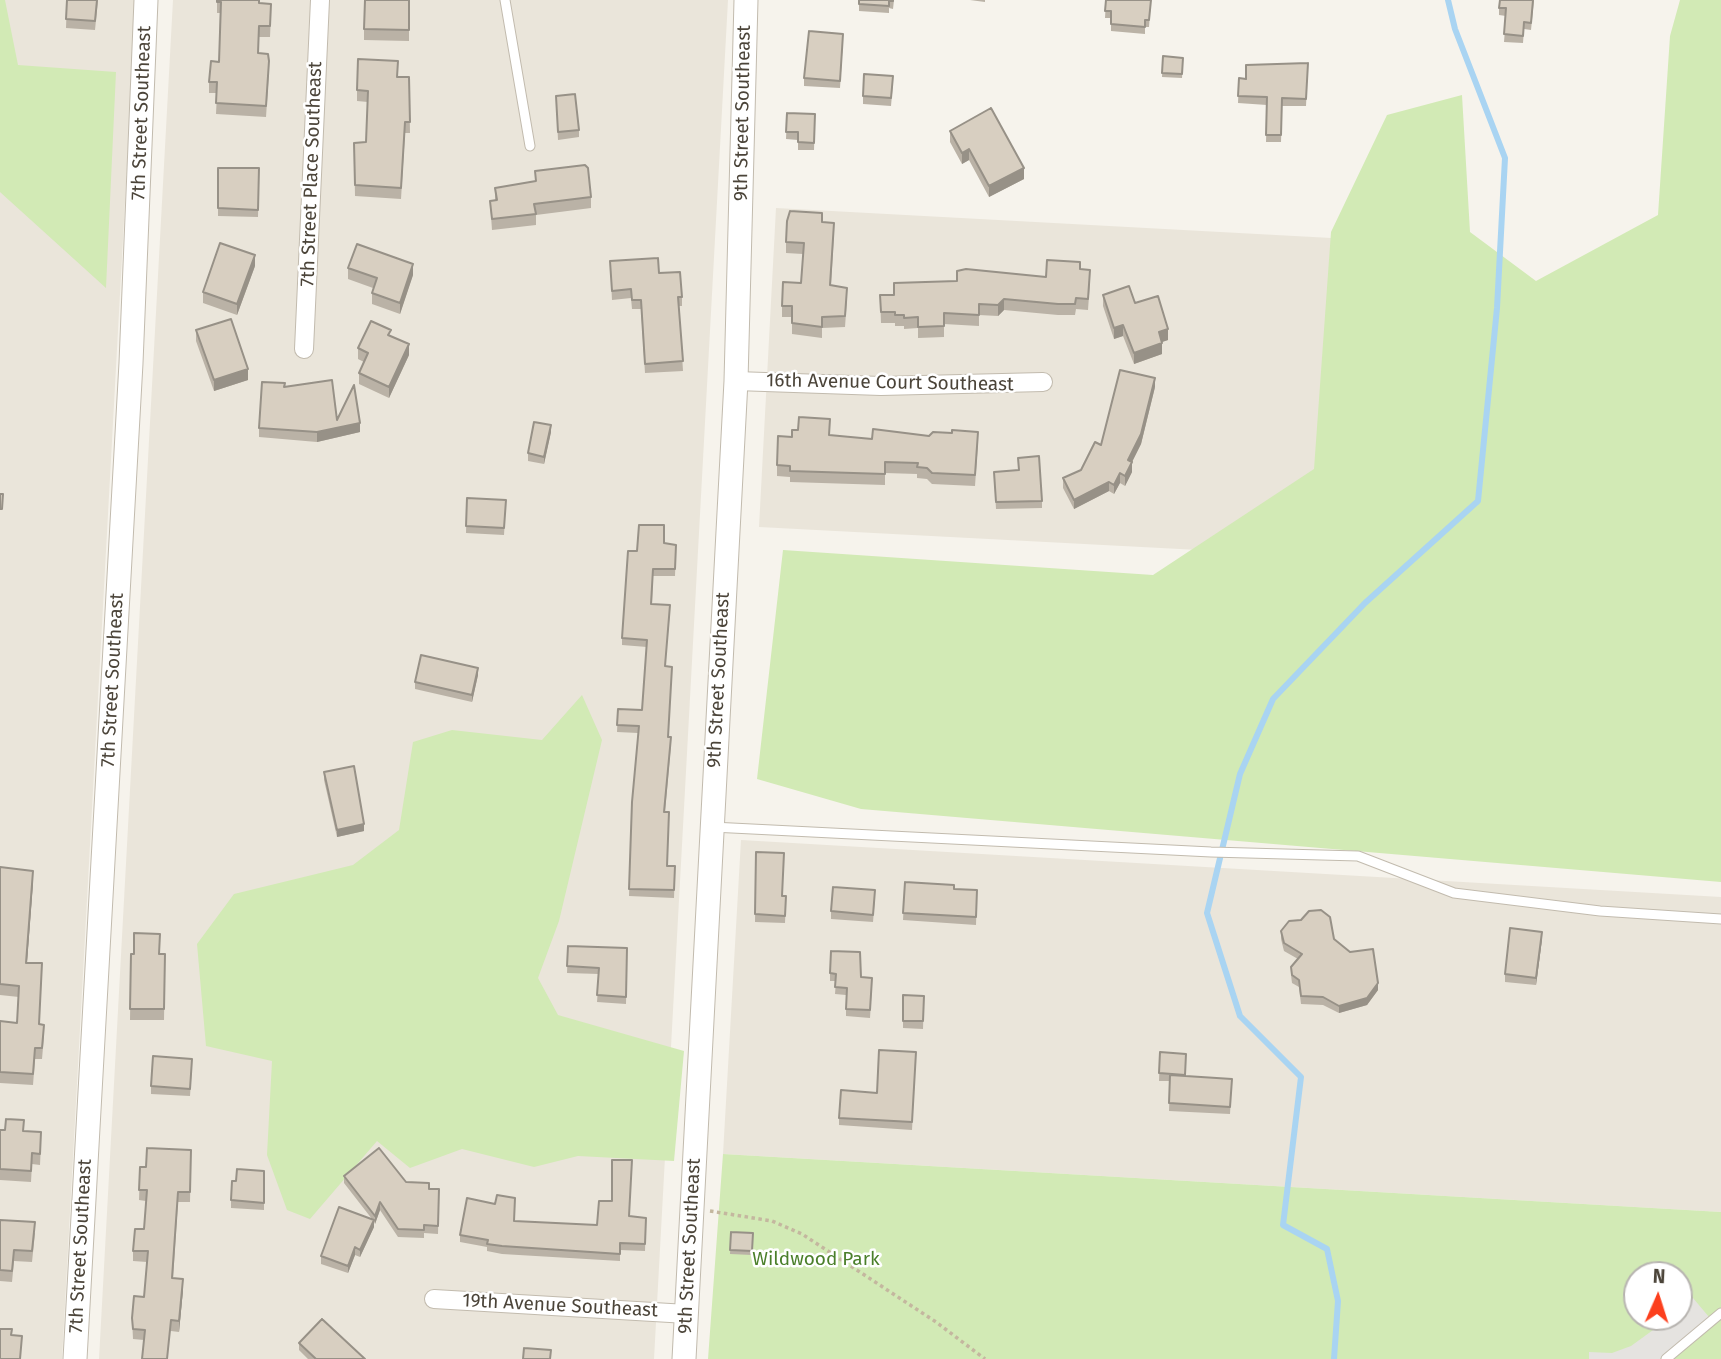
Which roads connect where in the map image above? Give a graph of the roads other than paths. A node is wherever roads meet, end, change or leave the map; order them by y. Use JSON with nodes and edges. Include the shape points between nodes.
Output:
{"nodes":[{"id":1,"x":146,"y":0,"type":"edge"},
{"id":2,"x":320,"y":0,"type":"edge"},
{"id":3,"x":505,"y":0,"type":"edge"},
{"id":4,"x":746,"y":0,"type":"edge"},
{"id":5,"x":530,"y":146,"type":"dead end"},
{"id":6,"x":304,"y":349,"type":"dead end"},
{"id":7,"x":736,"y":381,"type":"junction"},
{"id":8,"x":1043,"y":383,"type":"dead end"},
{"id":9,"x":710,"y":827,"type":"junction"},
{"id":10,"x":1721,"y":919,"type":"edge"},
{"id":11,"x":433,"y":1299,"type":"dead end"},
{"id":12,"x":1721,"y":1313,"type":"edge"},
{"id":13,"x":687,"y":1314,"type":"junction"},
{"id":14,"x":75,"y":1359,"type":"edge"},
{"id":15,"x":684,"y":1359,"type":"edge"},
{"id":16,"x":1666,"y":1359,"type":"edge"}],
"edges":[{"from":1,"to":14,"type":"street","name":"7th Street Southeast","via":[[131,363]]},
{"from":2,"to":6,"type":"street","name":"7th Street Place Southeast"},
{"from":3,"to":5,"type":"lane"},
{"from":4,"to":7,"type":"street","name":"9th Street Southeast"},
{"from":7,"to":8,"type":"street","name":"16th Avenue Court Southeast","via":[[881,386]]},
{"from":7,"to":9,"type":"street","name":"9th Street Southeast"},
{"from":9,"to":10,"type":"lane","via":[[1358,856],[1454,894]]},
{"from":9,"to":13,"type":"street","name":"9th Street Southeast"},
{"from":11,"to":13,"type":"street","name":"19th Avenue Southeast"},
{"from":12,"to":16,"type":"lane"},
{"from":13,"to":15,"type":"street","name":"9th Street Southeast"}]}
